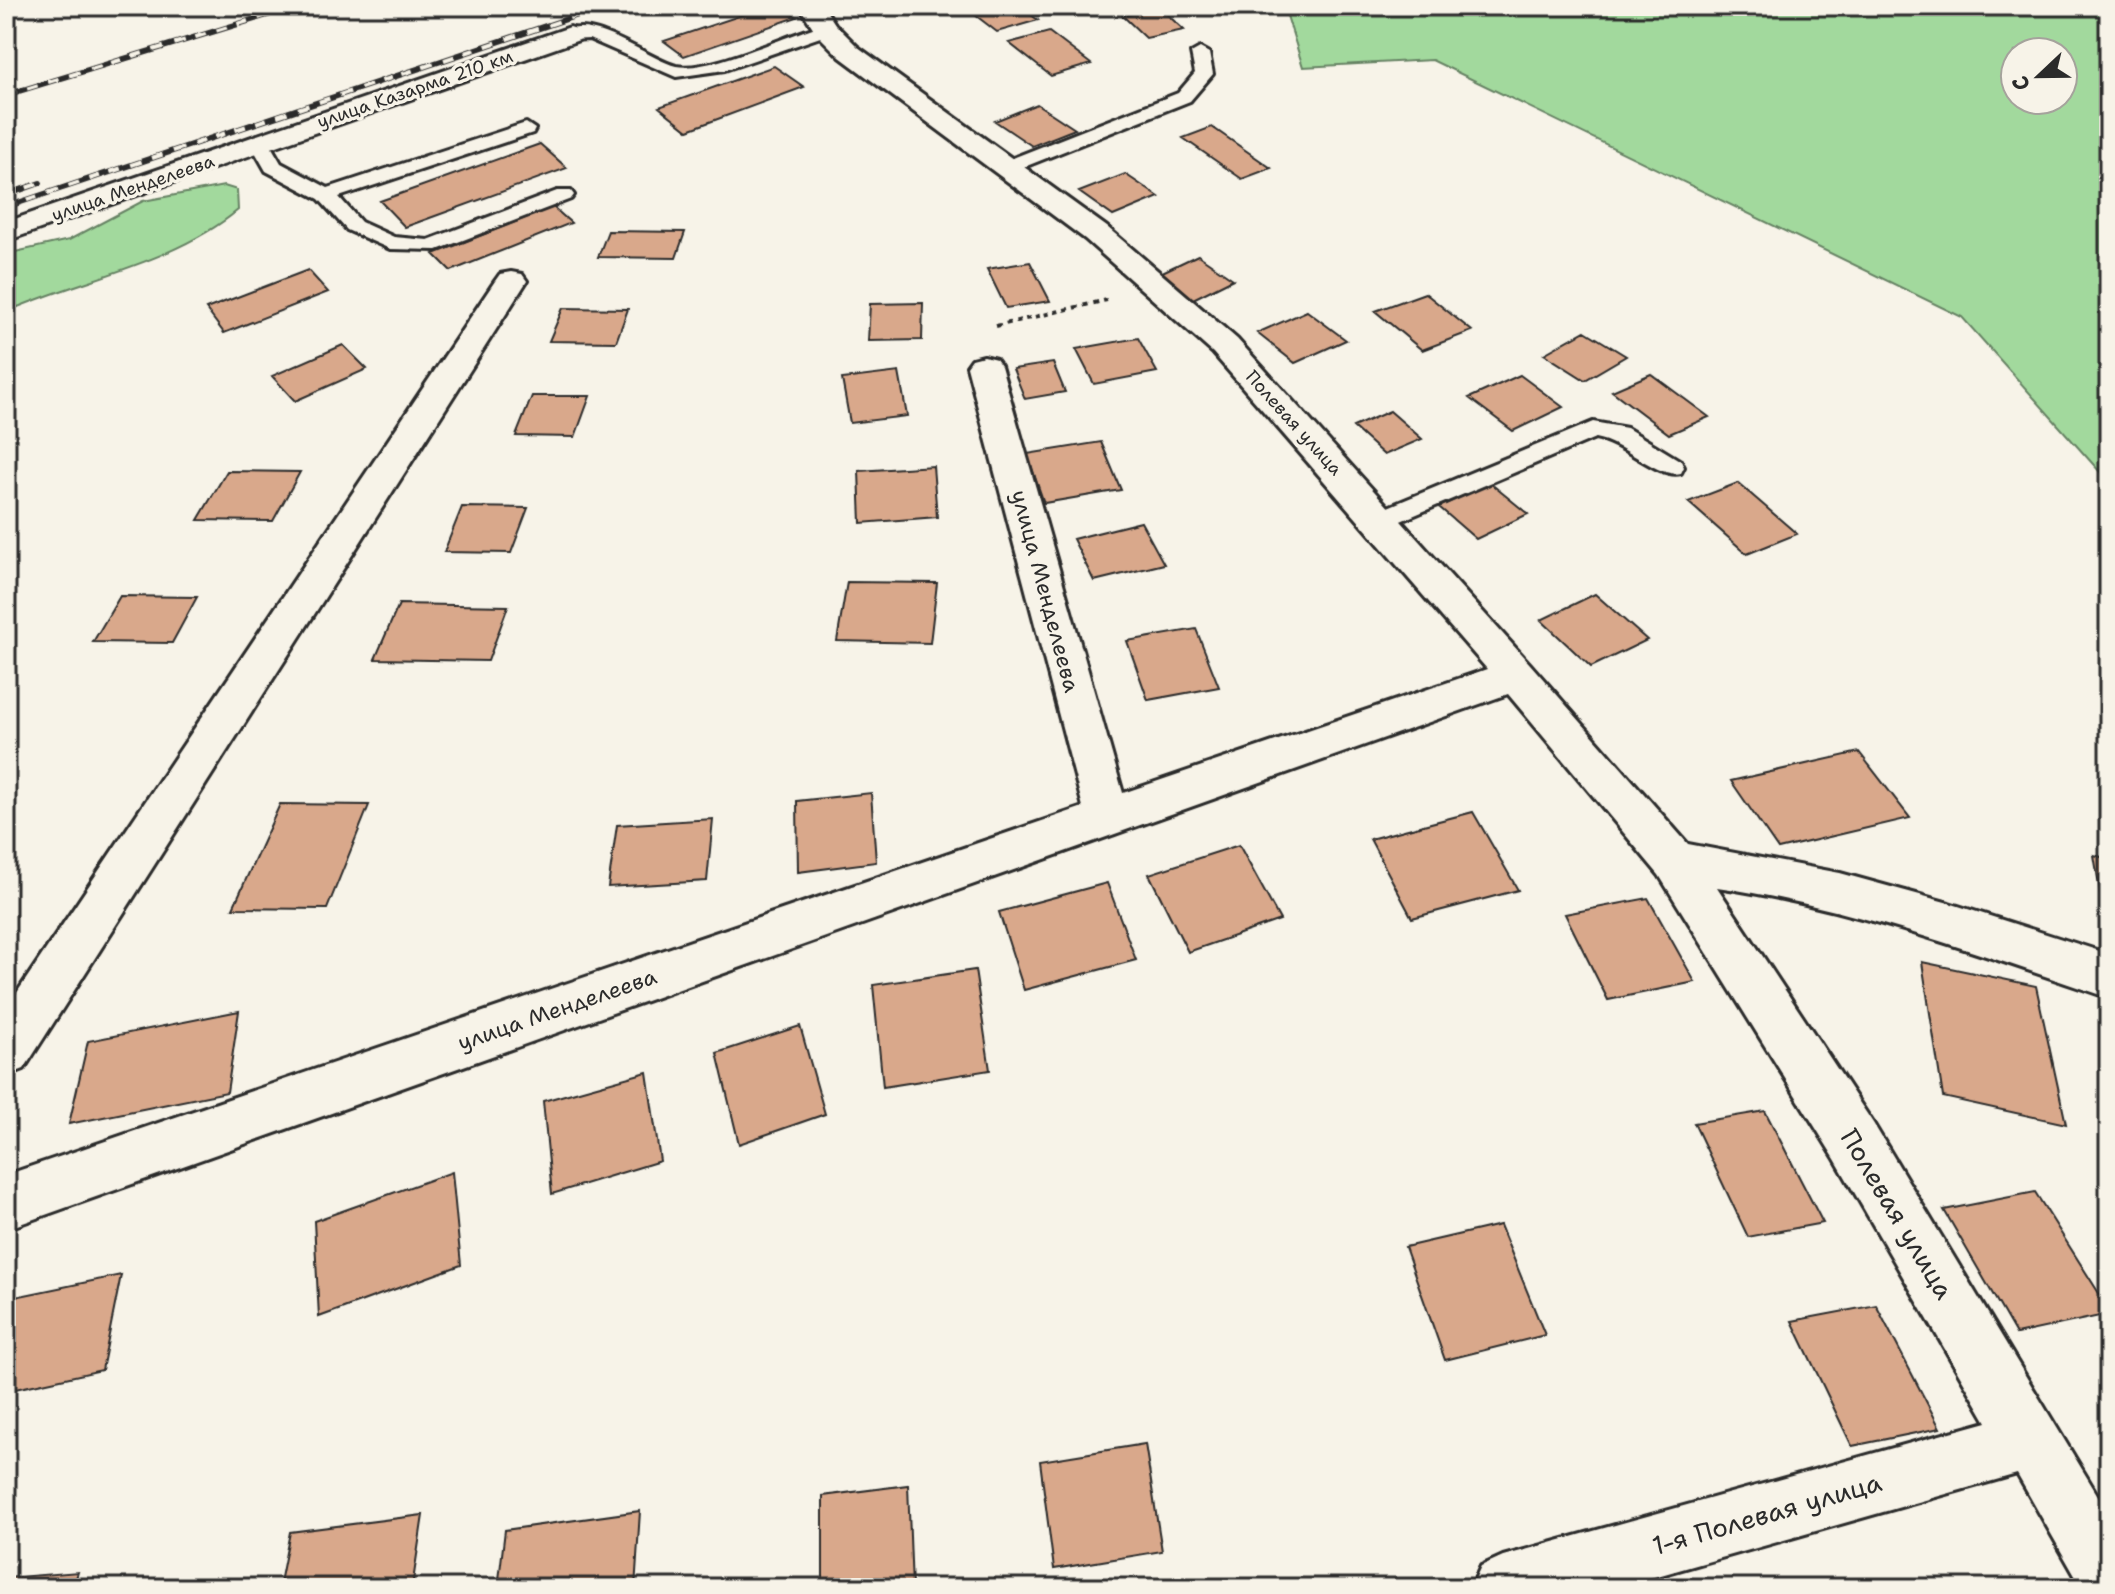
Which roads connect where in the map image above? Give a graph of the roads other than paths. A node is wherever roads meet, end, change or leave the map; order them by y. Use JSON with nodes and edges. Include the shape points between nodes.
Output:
{"nodes":[{"id":1,"x":811,"y":6,"type":"edge"},
{"id":2,"x":570,"y":35,"type":"joint"},
{"id":3,"x":837,"y":41,"type":"junction"},
{"id":4,"x":1200,"y":53,"type":"dead end"},
{"id":5,"x":526,"y":129,"type":"dead end"},
{"id":6,"x":260,"y":143,"type":"junction"},
{"id":7,"x":1007,"y":167,"type":"junction"},
{"id":8,"x":326,"y":195,"type":"junction"},
{"id":9,"x":564,"y":195,"type":"dead end"},
{"id":10,"x":6,"y":232,"type":"edge"},
{"id":11,"x":511,"y":281,"type":"dead end"},
{"id":12,"x":984,"y":366,"type":"road end"},
{"id":13,"x":1672,"y":467,"type":"dead end"},
{"id":14,"x":1380,"y":520,"type":"junction"},
{"id":15,"x":1516,"y":675,"type":"junction"},
{"id":16,"x":1108,"y":817,"type":"junction"},
{"id":17,"x":1675,"y":861,"type":"junction"},
{"id":18,"x":2109,"y":976,"type":"edge"},
{"id":19,"x":6,"y":1052,"type":"edge"},
{"id":20,"x":6,"y":1202,"type":"edge"},
{"id":21,"x":2030,"y":1440,"type":"junction"},
{"id":22,"x":2109,"y":1573,"type":"edge"},
{"id":23,"x":1503,"y":1588,"type":"edge"}],
"edges":[{"from":1,"to":3,"type":"street"},
{"from":2,"to":3,"type":"lane","via":[[592,34],[676,72]]},
{"from":2,"to":6,"type":"street","name":"улица Казарма 210 км"},
{"from":3,"to":7,"type":"street","name":"Полевая улица"},
{"from":4,"to":7,"type":"lane","via":[[1204,74],[1184,97]]},
{"from":5,"to":8,"type":"lane"},
{"from":6,"to":8,"type":"lane","via":[[273,167]]},
{"from":6,"to":10,"type":"street","name":"улица Менделеева"},
{"from":7,"to":14,"type":"street","name":"Полевая улица","via":[[1096,233],[1225,346]]},
{"from":8,"to":9,"type":"lane","via":[[354,226],[390,243],[430,246]]},
{"from":11,"to":19,"type":"street"},
{"from":12,"to":16,"type":"street","name":"улица Менделеева"},
{"from":13,"to":14,"type":"lane","via":[[1619,434],[1593,430]]},
{"from":14,"to":15,"type":"street","name":"Полевая улица"},
{"from":15,"to":16,"type":"street","name":"улица Менделеева"},
{"from":15,"to":17,"type":"street","name":"Полевая улица"},
{"from":16,"to":20,"type":"street","name":"улица Менделеева"},
{"from":17,"to":18,"type":"street","via":[[1741,869],[1853,895]]},
{"from":17,"to":21,"type":"street","name":"Полевая улица","via":[[1854,1141]]},
{"from":21,"to":22,"type":"street","name":"Полевая улица"},
{"from":21,"to":23,"type":"street","name":"1-я Полевая улица"}]}
